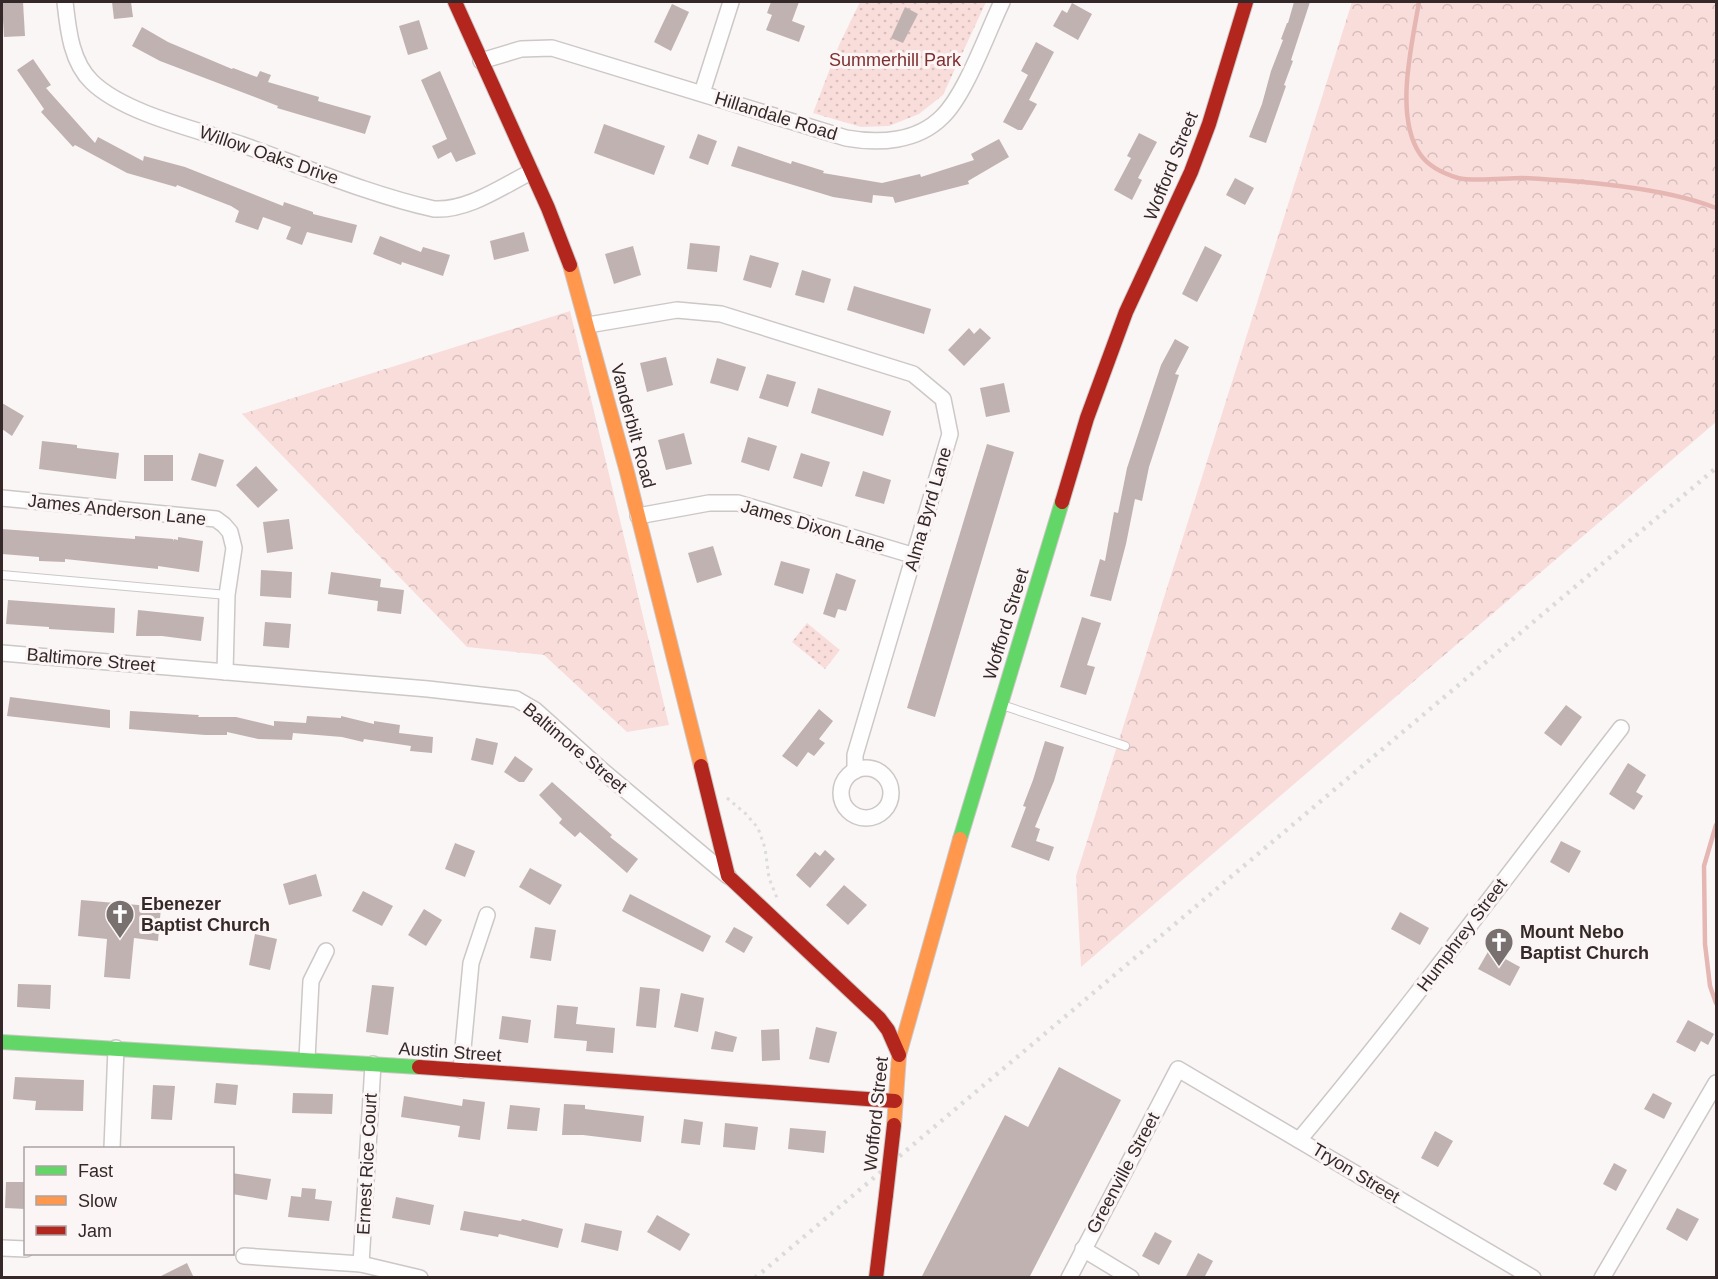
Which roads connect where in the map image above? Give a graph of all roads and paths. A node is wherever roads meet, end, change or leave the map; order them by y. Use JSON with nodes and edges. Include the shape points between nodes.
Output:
{"nodes":[{"id":1,"x":65,"y":2,"type":"edge"},
{"id":2,"x":455,"y":2,"type":"edge"},
{"id":3,"x":731,"y":2,"type":"edge"},
{"id":4,"x":1002,"y":2,"type":"edge"},
{"id":5,"x":1246,"y":2,"type":"edge"},
{"id":6,"x":482,"y":61,"type":"junction"},
{"id":7,"x":702,"y":93,"type":"junction"},
{"id":8,"x":531,"y":172,"type":"junction"},
{"id":9,"x":588,"y":325,"type":"junction"},
{"id":10,"x":2,"y":498,"type":"edge"},
{"id":11,"x":638,"y":516,"type":"junction"},
{"id":12,"x":915,"y":556,"type":"junction"},
{"id":13,"x":2,"y":575,"type":"edge"},
{"id":14,"x":227,"y":595,"type":"junction"},
{"id":15,"x":2,"y":653,"type":"edge"},
{"id":16,"x":225,"y":672,"type":"junction"},
{"id":17,"x":1000,"y":705,"type":"junction"},
{"id":18,"x":1621,"y":728,"type":"dead end"},
{"id":19,"x":1125,"y":746,"type":"dead end"},
{"id":20,"x":855,"y":771,"type":"dead end"},
{"id":21,"x":722,"y":791,"type":"dead end"},
{"id":22,"x":728,"y":876,"type":"junction"},
{"id":23,"x":780,"y":905,"type":"dead end"},
{"id":24,"x":487,"y":915,"type":"dead end"},
{"id":25,"x":326,"y":951,"type":"dead end"},
{"id":26,"x":2,"y":1042,"type":"edge"},
{"id":27,"x":116,"y":1048,"type":"junction"},
{"id":28,"x":899,"y":1055,"type":"junction"},
{"id":29,"x":307,"y":1059,"type":"junction"},
{"id":30,"x":373,"y":1064,"type":"junction"},
{"id":31,"x":1178,"y":1069,"type":"joint"},
{"id":32,"x":461,"y":1070,"type":"junction"},
{"id":33,"x":1716,"y":1083,"type":"edge"},
{"id":34,"x":895,"y":1101,"type":"junction"},
{"id":35,"x":1299,"y":1140,"type":"junction"},
{"id":36,"x":112,"y":1147,"type":"edge"},
{"id":37,"x":2,"y":1248,"type":"edge"},
{"id":38,"x":24,"y":1249,"type":"edge"},
{"id":39,"x":1083,"y":1249,"type":"junction"},
{"id":40,"x":244,"y":1256,"type":"dead end"},
{"id":41,"x":361,"y":1264,"type":"junction"},
{"id":42,"x":420,"y":1278,"type":"edge"},
{"id":43,"x":876,"y":1278,"type":"edge"},
{"id":44,"x":1069,"y":1278,"type":"edge"},
{"id":45,"x":1131,"y":1278,"type":"edge"},
{"id":46,"x":1533,"y":1278,"type":"edge"},
{"id":47,"x":1602,"y":1278,"type":"edge"}],
"edges":[{"from":1,"to":8,"type":"street","name":"Willow Oaks Drive","via":[[74,52],[90,80],[102,91],[151,114],[434,209],[465,205]]},
{"from":2,"to":6,"type":"street","name":"Vanderbilt Road"},
{"from":3,"to":7,"type":"street"},
{"from":4,"to":7,"type":"street","name":"Hillandale Road","via":[[963,88],[943,117],[898,140],[846,138]]},
{"from":5,"to":17,"type":"street","name":"Wofford Street","via":[[1191,172],[1104,368]]},
{"from":6,"to":7,"type":"street","name":"Hillandale Road","via":[[521,49],[552,48]]},
{"from":6,"to":8,"type":"street","name":"Vanderbilt Road"},
{"from":8,"to":9,"type":"street","name":"Vanderbilt Road","via":[[572,271]]},
{"from":9,"to":11,"type":"street","name":"Vanderbilt Road"},
{"from":9,"to":12,"type":"street","name":"Alma Byrd Lane","via":[[677,310],[721,314],[913,374],[943,399],[950,434]]},
{"from":10,"to":14,"type":"street","name":"James Anderson Lane","via":[[216,519],[230,532],[234,548]]},
{"from":11,"to":12,"type":"street","name":"James Dixon Lane","via":[[709,503],[738,503]]},
{"from":11,"to":22,"type":"street","name":"Vanderbilt Road"},
{"from":12,"to":20,"type":"street","name":"Alma Byrd Lane","via":[[855,755]]},
{"from":13,"to":14,"type":"lane"},
{"from":14,"to":16,"type":"street","name":"James Anderson Lane"},
{"from":15,"to":16,"type":"street","name":"Baltimore Street"},
{"from":16,"to":22,"type":"street","name":"Baltimore Street","via":[[516,699],[535,710]]},
{"from":17,"to":19,"type":"lane"},
{"from":17,"to":28,"type":"street","name":"Wofford Street"},
{"from":18,"to":35,"type":"street","name":"Humphrey Street","via":[[1463,936]]},
{"from":21,"to":23,"type":"path","via":[[758,828],[769,878]]},
{"from":22,"to":28,"type":"street","name":"Baltimore Street","via":[[879,1018]]},
{"from":24,"to":32,"type":"street","via":[[471,963]]},
{"from":25,"to":29,"type":"street","via":[[311,981]]},
{"from":26,"to":27,"type":"street","name":"Austin Street"},
{"from":27,"to":29,"type":"street","name":"Austin Street"},
{"from":27,"to":36,"type":"street"},
{"from":28,"to":34,"type":"street","name":"Wofford Street"},
{"from":29,"to":30,"type":"street","name":"Austin Street"},
{"from":30,"to":32,"type":"street","name":"Austin Street"},
{"from":30,"to":41,"type":"street","name":"Ernest Rice Court"},
{"from":31,"to":35,"type":"street","name":"Tryon Street"},
{"from":31,"to":39,"type":"street","name":"Greenville Street"},
{"from":32,"to":34,"type":"street","name":"Austin Street"},
{"from":33,"to":47,"type":"street"},
{"from":34,"to":43,"type":"street","name":"Wofford Street","bridge":true},
{"from":35,"to":46,"type":"street","name":"Tryon Street"},
{"from":37,"to":38,"type":"street"},
{"from":39,"to":44,"type":"street","name":"Greenville Street"},
{"from":39,"to":45,"type":"street"},
{"from":40,"to":41,"type":"street"},
{"from":41,"to":42,"type":"street"}]}
